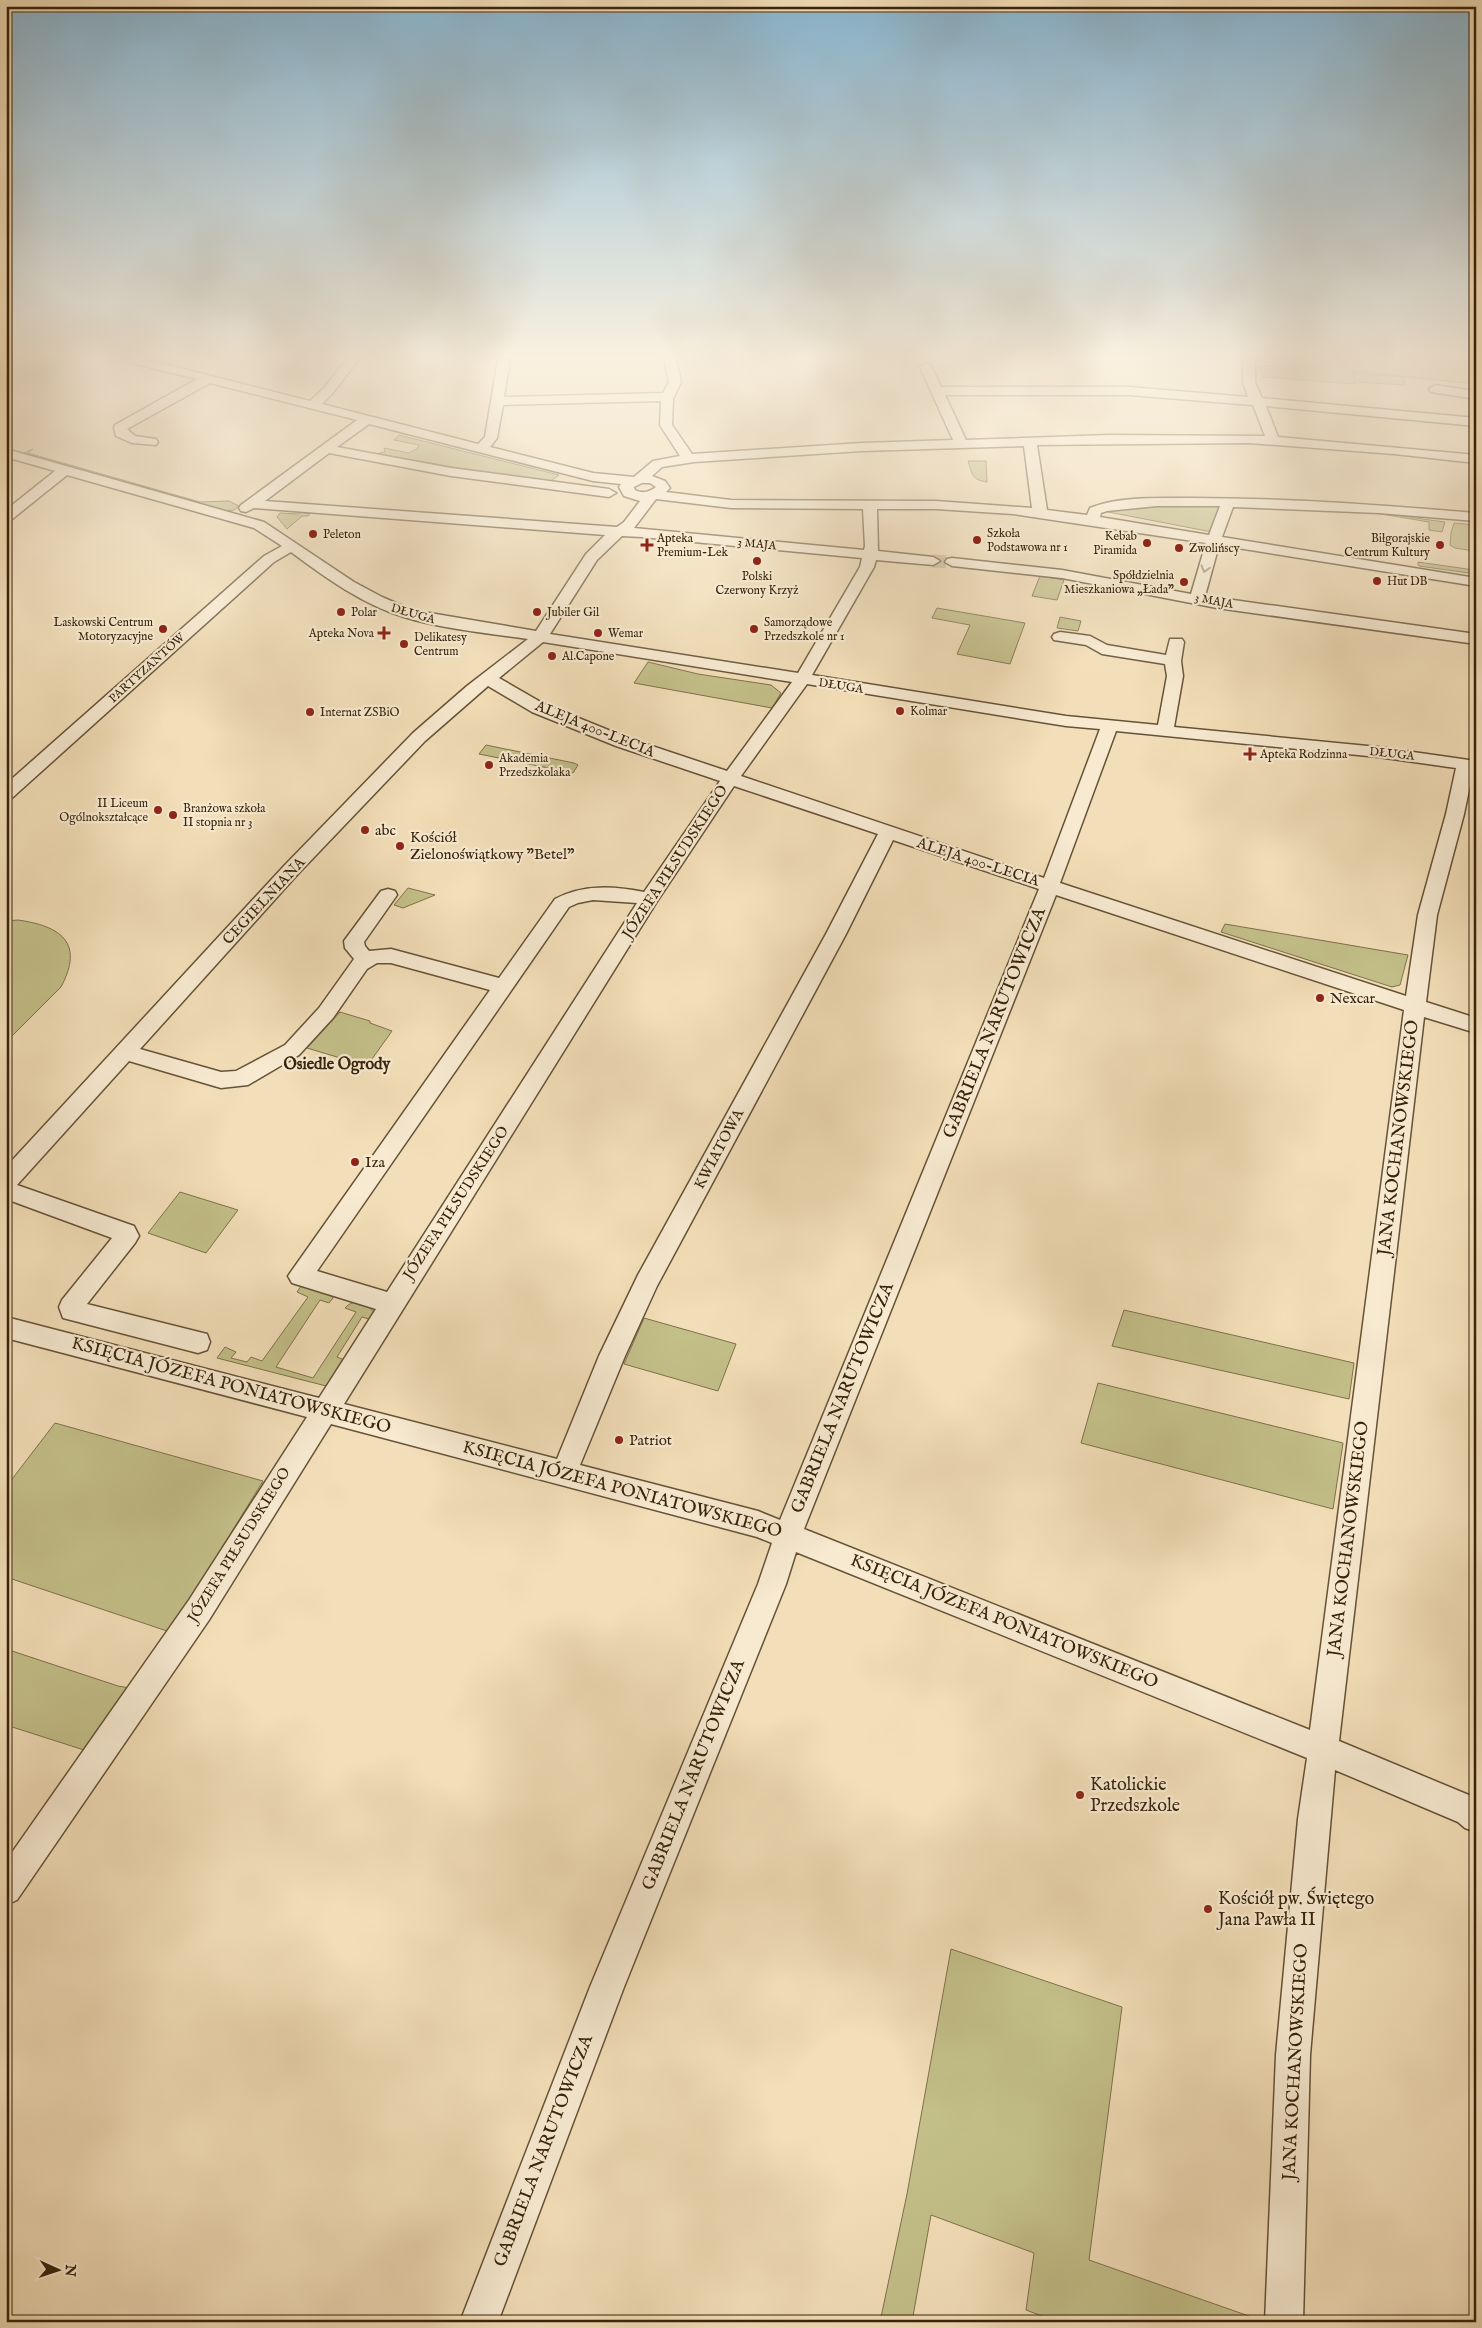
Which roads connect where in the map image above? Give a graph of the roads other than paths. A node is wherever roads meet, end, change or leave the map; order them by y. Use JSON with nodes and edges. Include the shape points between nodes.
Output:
{"nodes":[{"id":1,"x":57,"y":468,"type":"edge"},
{"id":2,"x":301,"y":468,"type":"edge"},
{"id":3,"x":427,"y":468,"type":"edge"},
{"id":4,"x":556,"y":468,"type":"edge"},
{"id":5,"x":654,"y":468,"type":"edge"},
{"id":6,"x":666,"y":468,"type":"edge"},
{"id":7,"x":1034,"y":468,"type":"edge"},
{"id":8,"x":65,"y":470,"type":"junction"},
{"id":9,"x":596,"y":478,"type":"junction"},
{"id":10,"x":633,"y":486,"type":"junction"},
{"id":11,"x":577,"y":489,"type":"junction"},
{"id":12,"x":656,"y":490,"type":"junction"},
{"id":13,"x":610,"y":494,"type":"dead end"},
{"id":14,"x":24,"y":502,"type":"junction"},
{"id":15,"x":1228,"y":502,"type":"junction"},
{"id":16,"x":6,"y":503,"type":"edge"},
{"id":17,"x":252,"y":504,"type":"junction"},
{"id":18,"x":870,"y":504,"type":"junction"},
{"id":19,"x":1040,"y":513,"type":"junction"},
{"id":20,"x":6,"y":516,"type":"edge"},
{"id":21,"x":634,"y":516,"type":"junction"},
{"id":22,"x":1476,"y":517,"type":"edge"},
{"id":23,"x":234,"y":518,"type":"junction"},
{"id":24,"x":1092,"y":520,"type":"junction"},
{"id":25,"x":620,"y":531,"type":"junction"},
{"id":26,"x":1214,"y":540,"type":"junction"},
{"id":27,"x":292,"y":546,"type":"junction"},
{"id":28,"x":871,"y":554,"type":"junction"},
{"id":29,"x":933,"y":561,"type":"tunnel mouth"},
{"id":30,"x":952,"y":562,"type":"tunnel mouth"},
{"id":31,"x":1476,"y":582,"type":"edge"},
{"id":32,"x":1197,"y":598,"type":"junction"},
{"id":33,"x":539,"y":637,"type":"junction"},
{"id":34,"x":1060,"y":637,"type":"dead end"},
{"id":35,"x":1476,"y":639,"type":"edge"},
{"id":36,"x":1176,"y":642,"type":"dead end"},
{"id":37,"x":1173,"y":661,"type":"junction"},
{"id":38,"x":488,"y":679,"type":"junction"},
{"id":39,"x":802,"y":680,"type":"junction"},
{"id":40,"x":1109,"y":726,"type":"junction"},
{"id":41,"x":1166,"y":732,"type":"junction"},
{"id":42,"x":1471,"y":765,"type":"edge"},
{"id":43,"x":730,"y":779,"type":"junction"},
{"id":44,"x":6,"y":794,"type":"edge"},
{"id":45,"x":888,"y":832,"type":"junction"},
{"id":46,"x":1050,"y":886,"type":"junction"},
{"id":47,"x":388,"y":895,"type":"dead end"},
{"id":48,"x":649,"y":899,"type":"junction"},
{"id":49,"x":366,"y":960,"type":"junction"},
{"id":50,"x":505,"y":987,"type":"junction"},
{"id":51,"x":1415,"y":1006,"type":"junction"},
{"id":52,"x":1476,"y":1026,"type":"edge"},
{"id":53,"x":125,"y":1052,"type":"junction"},
{"id":54,"x":6,"y":1182,"type":"edge"},
{"id":55,"x":6,"y":1190,"type":"edge"},
{"id":56,"x":391,"y":1304,"type":"junction"},
{"id":57,"x":6,"y":1327,"type":"edge"},
{"id":58,"x":198,"y":1342,"type":"dead end"},
{"id":59,"x":323,"y":1411,"type":"junction"},
{"id":60,"x":564,"y":1473,"type":"junction"},
{"id":61,"x":788,"y":1535,"type":"junction"},
{"id":62,"x":1322,"y":1750,"type":"junction"},
{"id":63,"x":1474,"y":1813,"type":"edge"},
{"id":64,"x":6,"y":1890,"type":"edge"},
{"id":65,"x":479,"y":2322,"type":"edge"},
{"id":66,"x":1284,"y":2322,"type":"edge"}],
"edges":[{"from":1,"to":8,"type":"street","name":"DŁUGA"},
{"from":2,"to":17,"type":"street"},
{"from":3,"to":11,"type":"street"},
{"from":4,"to":9,"type":"street"},
{"from":5,"to":10,"type":"street"},
{"from":6,"to":12,"type":"street","name":"CEGIELNIANA","via":[[658,471],[654,478]]},
{"from":7,"to":19,"type":"street"},
{"from":8,"to":14,"type":"street"},
{"from":8,"to":23,"type":"street","name":"DŁUGA"},
{"from":9,"to":10,"type":"street"},
{"from":9,"to":11,"type":"street","via":[[585,481]]},
{"from":10,"to":12,"type":"street"},
{"from":10,"to":21,"type":"street"},
{"from":11,"to":13,"type":"street"},
{"from":12,"to":18,"type":"street","via":[[696,500],[736,504]]},
{"from":12,"to":21,"type":"street","name":"CEGIELNIANA"},
{"from":14,"to":16,"type":"street"},
{"from":14,"to":20,"type":"street"},
{"from":15,"to":22,"type":"street"},
{"from":15,"to":24,"type":"street","via":[[1168,501],[1108,506],[1095,511]]},
{"from":15,"to":26,"type":"street"},
{"from":17,"to":23,"type":"street"},
{"from":17,"to":25,"type":"street","name":"3 MAJA"},
{"from":18,"to":19,"type":"street"},
{"from":18,"to":28,"type":"street","name":"JÓZEFA PIŁSUDSKIEGO"},
{"from":19,"to":24,"type":"street"},
{"from":21,"to":25,"type":"street","name":"CEGIELNIANA"},
{"from":23,"to":27,"type":"street","name":"DŁUGA","via":[[266,528]]},
{"from":24,"to":26,"type":"street"},
{"from":25,"to":28,"type":"street","name":"3 MAJA"},
{"from":25,"to":33,"type":"street","name":"CEGIELNIANA","via":[[588,561]]},
{"from":26,"to":31,"type":"street"},
{"from":26,"to":32,"type":"street","one_way":true},
{"from":27,"to":33,"type":"street","name":"DŁUGA","via":[[359,593],[390,608],[434,620]]},
{"from":27,"to":44,"type":"street","name":"PARTYZANTÓW","via":[[269,559]]},
{"from":28,"to":29,"type":"street","name":"3 MAJA"},
{"from":28,"to":39,"type":"street","name":"JÓZEFA PIŁSUDSKIEGO","via":[[865,571]]},
{"from":30,"to":32,"type":"street","name":"3 MAJA","via":[[1062,574]]},
{"from":32,"to":35,"type":"street","name":"3 MAJA"},
{"from":33,"to":38,"type":"street","name":"CEGIELNIANA"},
{"from":33,"to":39,"type":"street","name":"DŁUGA"},
{"from":34,"to":37,"type":"street","via":[[1090,641],[1102,649]]},
{"from":36,"to":37,"type":"street"},
{"from":37,"to":41,"type":"street","via":[[1175,676]]},
{"from":38,"to":43,"type":"street","name":"ALEJA 400-LECIA","via":[[565,720]]},
{"from":38,"to":53,"type":"street","name":"CEGIELNIANA","via":[[419,737]]},
{"from":39,"to":40,"type":"street","name":"DŁUGA","via":[[992,711]]},
{"from":39,"to":43,"type":"street","name":"JÓZEFA PIŁSUDSKIEGO"},
{"from":40,"to":41,"type":"street","name":"DŁUGA"},
{"from":40,"to":46,"type":"street","name":"GABRIELA NARUTOWICZA"},
{"from":41,"to":42,"type":"street","name":"DŁUGA","via":[[1378,752]]},
{"from":42,"to":51,"type":"street","name":"JANA KOCHANOWSKIEGO","via":[[1432,899],[1421,950]]},
{"from":43,"to":45,"type":"street","name":"ALEJA 400-LECIA"},
{"from":43,"to":48,"type":"street","name":"JÓZEFA PIŁSUDSKIEGO"},
{"from":45,"to":46,"type":"street","name":"ALEJA 400-LECIA"},
{"from":45,"to":60,"type":"street","name":"KWIATOWA","via":[[648,1282],[612,1356]]},
{"from":46,"to":51,"type":"street","name":"ALEJA 400-LECIA"},
{"from":46,"to":61,"type":"street","name":"GABRIELA NARUTOWICZA"},
{"from":47,"to":49,"type":"street","via":[[354,941],[355,948]]},
{"from":48,"to":50,"type":"street","via":[[618,893],[565,901]]},
{"from":48,"to":56,"type":"street","name":"JÓZEFA PIŁSUDSKIEGO"},
{"from":49,"to":50,"type":"street","via":[[391,956]]},
{"from":49,"to":53,"type":"street","via":[[326,1013],[292,1050],[240,1079],[221,1080]]},
{"from":50,"to":56,"type":"street","via":[[300,1276]]},
{"from":51,"to":52,"type":"street","name":"ALEJA 400-LECIA"},
{"from":51,"to":62,"type":"street","name":"JANA KOCHANOWSKIEGO"},
{"from":53,"to":54,"type":"street","name":"CEGIELNIANA"},
{"from":55,"to":58,"type":"street","via":[[126,1233],[127,1236],[71,1307],[72,1311]]},
{"from":56,"to":59,"type":"street","name":"JÓZEFA PIŁSUDSKIEGO"},
{"from":57,"to":59,"type":"street","name":"KSIĘCIA JÓZEFA PONIATOWSKIEGO"},
{"from":59,"to":60,"type":"street","name":"KSIĘCIA JÓZEFA PONIATOWSKIEGO"},
{"from":59,"to":64,"type":"street","name":"JÓZEFA PIŁSUDSKIEGO","via":[[170,1653]]},
{"from":60,"to":61,"type":"street","name":"KSIĘCIA JÓZEFA PONIATOWSKIEGO","via":[[736,1518]]},
{"from":61,"to":62,"type":"street","name":"KSIĘCIA JÓZEFA PONIATOWSKIEGO"},
{"from":61,"to":65,"type":"street","name":"GABRIELA NARUTOWICZA","via":[[772,1584],[607,1987]]},
{"from":62,"to":63,"type":"street","name":"KSIĘCIA JÓZEFA PONIATOWSKIEGO"},
{"from":62,"to":66,"type":"street","name":"JANA KOCHANOWSKIEGO","via":[[1293,2055]]}]}
